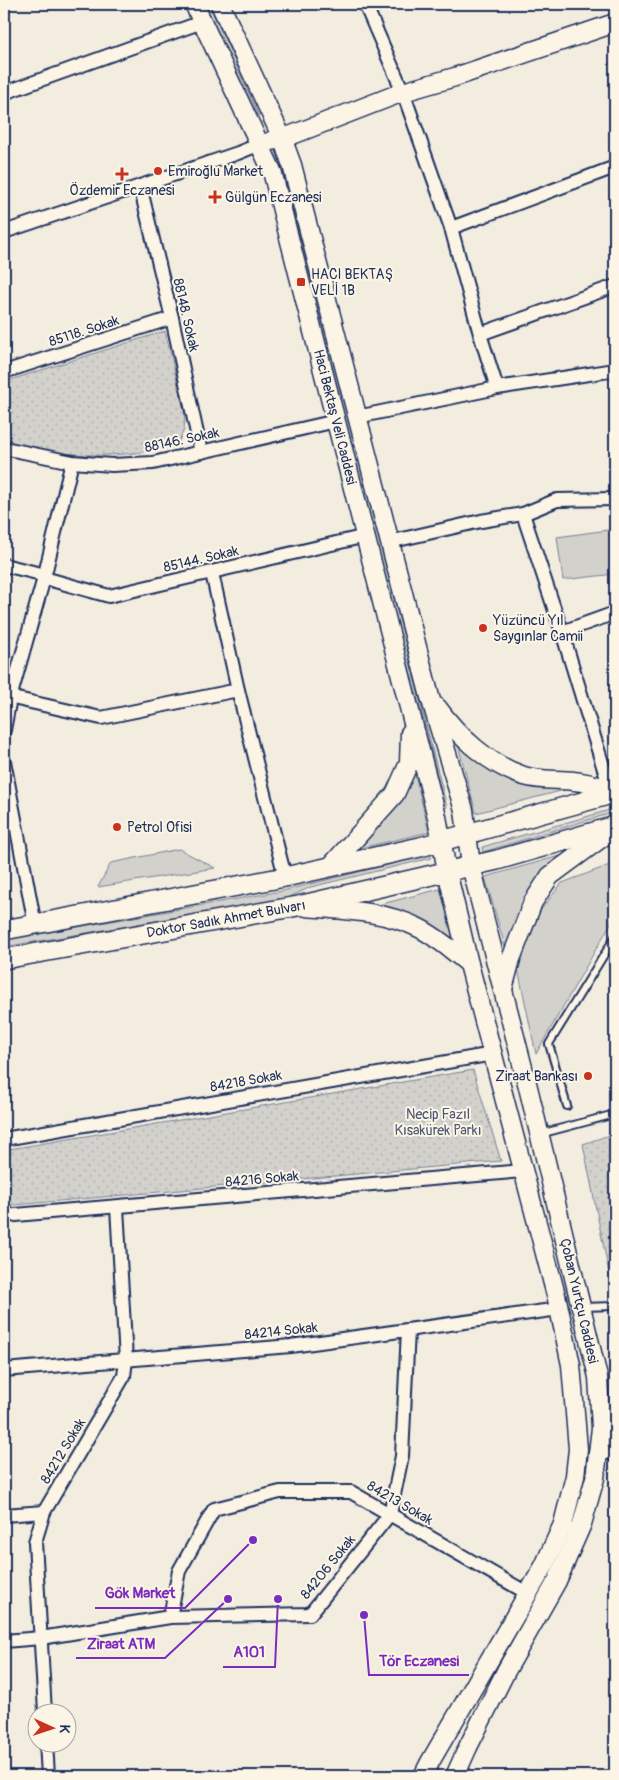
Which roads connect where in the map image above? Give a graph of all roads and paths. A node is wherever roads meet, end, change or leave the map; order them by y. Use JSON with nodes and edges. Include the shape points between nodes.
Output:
{"nodes":[{"id":1,"x":194,"y":4,"type":"edge"},
{"id":2,"x":220,"y":4,"type":"edge"},
{"id":3,"x":365,"y":4,"type":"edge"},
{"id":4,"x":202,"y":22,"type":"junction"},
{"id":5,"x":615,"y":23,"type":"edge"},
{"id":6,"x":403,"y":92,"type":"junction"},
{"id":7,"x":4,"y":93,"type":"edge"},
{"id":8,"x":282,"y":138,"type":"junction"},
{"id":9,"x":260,"y":144,"type":"junction"},
{"id":10,"x":615,"y":167,"type":"edge"},
{"id":11,"x":140,"y":186,"type":"junction"},
{"id":12,"x":451,"y":228,"type":"junction"},
{"id":13,"x":4,"y":232,"type":"edge"},
{"id":14,"x":615,"y":286,"type":"edge"},
{"id":15,"x":172,"y":318,"type":"junction"},
{"id":16,"x":480,"y":334,"type":"junction"},
{"id":17,"x":615,"y":370,"type":"edge"},
{"id":18,"x":4,"y":372,"type":"edge"},
{"id":19,"x":497,"y":388,"type":"junction"},
{"id":20,"x":357,"y":417,"type":"junction"},
{"id":21,"x":336,"y":420,"type":"junction"},
{"id":22,"x":4,"y":448,"type":"edge"},
{"id":23,"x":201,"y":452,"type":"junction"},
{"id":24,"x":72,"y":462,"type":"junction"},
{"id":25,"x":615,"y":499,"type":"edge"},
{"id":26,"x":523,"y":514,"type":"junction"},
{"id":27,"x":366,"y":536,"type":"junction"},
{"id":28,"x":389,"y":542,"type":"junction"},
{"id":29,"x":4,"y":565,"type":"edge"},
{"id":30,"x":212,"y":572,"type":"junction"},
{"id":31,"x":44,"y":578,"type":"junction"},
{"id":32,"x":615,"y":613,"type":"edge"},
{"id":33,"x":562,"y":632,"type":"junction"},
{"id":34,"x":238,"y":690,"type":"junction"},
{"id":35,"x":7,"y":697,"type":"edge"},
{"id":36,"x":430,"y":697,"type":"junction"},
{"id":37,"x":410,"y":713,"type":"junction"},
{"id":38,"x":4,"y":730,"type":"edge"},
{"id":39,"x":4,"y":761,"type":"edge"},
{"id":40,"x":615,"y":790,"type":"edge"},
{"id":41,"x":615,"y":827,"type":"edge"},
{"id":42,"x":466,"y":836,"type":"junction"},
{"id":43,"x":441,"y":842,"type":"junction"},
{"id":44,"x":471,"y":866,"type":"junction"},
{"id":45,"x":330,"y":868,"type":"junction"},
{"id":46,"x":447,"y":871,"type":"junction"},
{"id":47,"x":285,"y":877,"type":"junction"},
{"id":48,"x":298,"y":906,"type":"junction"},
{"id":49,"x":36,"y":925,"type":"junction"},
{"id":50,"x":4,"y":930,"type":"edge"},
{"id":51,"x":615,"y":937,"type":"edge"},
{"id":52,"x":4,"y":959,"type":"edge"},
{"id":53,"x":469,"y":964,"type":"junction"},
{"id":54,"x":502,"y":992,"type":"junction"},
{"id":55,"x":493,"y":1054,"type":"junction"},
{"id":56,"x":567,"y":1106,"type":"dead end"},
{"id":57,"x":615,"y":1114,"type":"edge"},
{"id":58,"x":539,"y":1134,"type":"junction"},
{"id":59,"x":4,"y":1139,"type":"edge"},
{"id":60,"x":523,"y":1171,"type":"junction"},
{"id":61,"x":117,"y":1208,"type":"junction"},
{"id":62,"x":4,"y":1216,"type":"edge"},
{"id":63,"x":615,"y":1306,"type":"edge"},
{"id":64,"x":581,"y":1307,"type":"junction"},
{"id":65,"x":559,"y":1309,"type":"junction"},
{"id":66,"x":408,"y":1330,"type":"junction"},
{"id":67,"x":126,"y":1360,"type":"junction"},
{"id":68,"x":4,"y":1370,"type":"edge"},
{"id":69,"x":607,"y":1453,"type":"edge"},
{"id":70,"x":44,"y":1512,"type":"junction"},
{"id":71,"x":390,"y":1514,"type":"junction"},
{"id":72,"x":4,"y":1515,"type":"edge"},
{"id":73,"x":527,"y":1593,"type":"junction"},
{"id":74,"x":170,"y":1618,"type":"junction"},
{"id":75,"x":41,"y":1638,"type":"junction"},
{"id":76,"x":4,"y":1641,"type":"edge"},
{"id":77,"x":44,"y":1702,"type":"edge"},
{"id":78,"x":47,"y":1752,"type":"edge"},
{"id":79,"x":48,"y":1776,"type":"edge"},
{"id":80,"x":423,"y":1776,"type":"edge"},
{"id":81,"x":455,"y":1776,"type":"edge"}],
"edges":[{"from":1,"to":4,"type":"main road","name":"Haci Bektaş Veli Caddesi"},
{"from":2,"to":8,"type":"main road","name":"Haci Bektaş Veli Caddesi"},
{"from":3,"to":6,"type":"street"},
{"from":4,"to":7,"type":"street"},
{"from":4,"to":9,"type":"main road","name":"Haci Bektaş Veli Caddesi"},
{"from":5,"to":6,"type":"main road"},
{"from":6,"to":8,"type":"main road"},
{"from":6,"to":12,"type":"street"},
{"from":8,"to":9,"type":"main road"},
{"from":8,"to":20,"type":"main road","name":"Haci Bektaş Veli Caddesi","via":[[292,165]]},
{"from":9,"to":11,"type":"street"},
{"from":9,"to":21,"type":"main road","name":"Haci Bektaş Veli Caddesi","via":[[272,171]]},
{"from":10,"to":12,"type":"street"},
{"from":11,"to":13,"type":"street"},
{"from":11,"to":15,"type":"street","name":"88148. Sokak"},
{"from":12,"to":16,"type":"street"},
{"from":14,"to":16,"type":"street"},
{"from":15,"to":18,"type":"street","name":"85118. Sokak"},
{"from":15,"to":23,"type":"street","name":"88148. Sokak"},
{"from":16,"to":19,"type":"street"},
{"from":17,"to":19,"type":"street"},
{"from":19,"to":20,"type":"street"},
{"from":20,"to":28,"type":"main road","name":"Haci Bektaş Veli Caddesi"},
{"from":21,"to":23,"type":"street","name":"88146. Sokak"},
{"from":21,"to":27,"type":"main road","name":"Haci Bektaş Veli Caddesi"},
{"from":22,"to":24,"type":"street","name":"88146. Sokak"},
{"from":23,"to":24,"type":"street","name":"88146. Sokak","via":[[153,463],[112,465]]},
{"from":24,"to":31,"type":"street"},
{"from":25,"to":26,"type":"street","via":[[557,500]]},
{"from":26,"to":28,"type":"street"},
{"from":26,"to":33,"type":"street"},
{"from":27,"to":30,"type":"street","name":"85144. Sokak"},
{"from":27,"to":37,"type":"main road","name":"Haci Bektaş Veli Caddesi"},
{"from":28,"to":36,"type":"main road","name":"Haci Bektaş Veli Caddesi"},
{"from":29,"to":31,"type":"street","name":"85144. Sokak","via":[[37,573]]},
{"from":30,"to":31,"type":"street","name":"85144. Sokak","via":[[109,596]]},
{"from":30,"to":34,"type":"street"},
{"from":31,"to":35,"type":"street"},
{"from":32,"to":33,"type":"street"},
{"from":33,"to":40,"type":"street","via":[[607,779]]},
{"from":34,"to":35,"type":"street","via":[[101,718]]},
{"from":34,"to":47,"type":"street"},
{"from":35,"to":38,"type":"street"},
{"from":36,"to":40,"type":"main road","via":[[451,725],[504,768],[525,777],[576,781]]},
{"from":36,"to":42,"type":"main road","name":"Haci Bektaş Veli Caddesi","via":[[464,810]]},
{"from":37,"to":43,"type":"main road","name":"Haci Bektaş Veli Caddesi"},
{"from":37,"to":45,"type":"main road","via":[[409,763],[394,794]]},
{"from":39,"to":49,"type":"street"},
{"from":40,"to":42,"type":"main road"},
{"from":41,"to":44,"type":"main road"},
{"from":41,"to":54,"type":"main road","via":[[550,876],[533,902],[511,958]]},
{"from":42,"to":43,"type":"main road"},
{"from":42,"to":44,"type":"main road","name":"Haci Bektaş Veli Caddesi"},
{"from":43,"to":45,"type":"main road"},
{"from":43,"to":46,"type":"main road","name":"Haci Bektaş Veli Caddesi"},
{"from":44,"to":46,"type":"main road","name":"Doktor Sadık Ahmet Bulvarı"},
{"from":44,"to":54,"type":"main road","name":"Çoban Yurtçu Caddesi"},
{"from":45,"to":47,"type":"main road"},
{"from":46,"to":48,"type":"main road","name":"Doktor Sadık Ahmet Bulvarı"},
{"from":46,"to":53,"type":"main road","name":"Çoban Yurtçu Caddesi"},
{"from":47,"to":49,"type":"main road"},
{"from":48,"to":52,"type":"main road","name":"Doktor Sadık Ahmet Bulvarı"},
{"from":48,"to":53,"type":"main road","via":[[366,911],[395,919],[419,928]]},
{"from":49,"to":50,"type":"main road"},
{"from":51,"to":56,"type":"lane","via":[[549,1044]]},
{"from":53,"to":55,"type":"main road","name":"Çoban Yurtçu Caddesi"},
{"from":54,"to":58,"type":"main road","name":"Çoban Yurtçu Caddesi"},
{"from":55,"to":59,"type":"street","name":"84218 Sokak"},
{"from":55,"to":60,"type":"main road","name":"Çoban Yurtçu Caddesi"},
{"from":57,"to":58,"type":"lane"},
{"from":58,"to":64,"type":"main road","name":"Çoban Yurtçu Caddesi"},
{"from":60,"to":61,"type":"street","name":"84216 Sokak"},
{"from":60,"to":65,"type":"main road","name":"Çoban Yurtçu Caddesi"},
{"from":61,"to":62,"type":"street","name":"84216 Sokak"},
{"from":61,"to":67,"type":"street","name":"84212 Sokak"},
{"from":63,"to":64,"type":"lane"},
{"from":64,"to":69,"type":"main road","name":"Çoban Yurtçu Caddesi","via":[[598,1377],[601,1428]]},
{"from":65,"to":66,"type":"street","name":"84214 Sokak"},
{"from":65,"to":73,"type":"main road","name":"Çoban Yurtçu Caddesi","via":[[571,1365],[578,1449],[575,1476],[563,1524],[544,1566]]},
{"from":66,"to":67,"type":"street","name":"84214 Sokak","via":[[291,1346]]},
{"from":66,"to":71,"type":"street","name":"84206 Sokak","via":[[402,1456]]},
{"from":67,"to":68,"type":"street","name":"84214 Sokak"},
{"from":67,"to":70,"type":"street","name":"84212 Sokak","via":[[124,1376]]},
{"from":69,"to":81,"type":"main road","name":"Çoban Yurtçu Caddesi","via":[[595,1478],[582,1524],[557,1581],[506,1671]]},
{"from":70,"to":72,"type":"street"},
{"from":70,"to":75,"type":"street","name":"84212 Sokak","via":[[35,1542]]},
{"from":71,"to":73,"type":"street","name":"84213 Sokak"},
{"from":71,"to":74,"type":"street","name":"84206 Sokak","via":[[310,1614]]},
{"from":71,"to":74,"type":"street","name":"84213 Sokak","via":[[351,1492],[280,1492],[214,1509],[179,1571]]},
{"from":73,"to":80,"type":"main road","name":"Çoban Yurtçu Caddesi"},
{"from":74,"to":75,"type":"street","name":"84206 Sokak"},
{"from":75,"to":76,"type":"street","name":"84206 Sokak"},
{"from":75,"to":77,"type":"street","name":"84212 Sokak"},
{"from":78,"to":79,"type":"street"}]}
